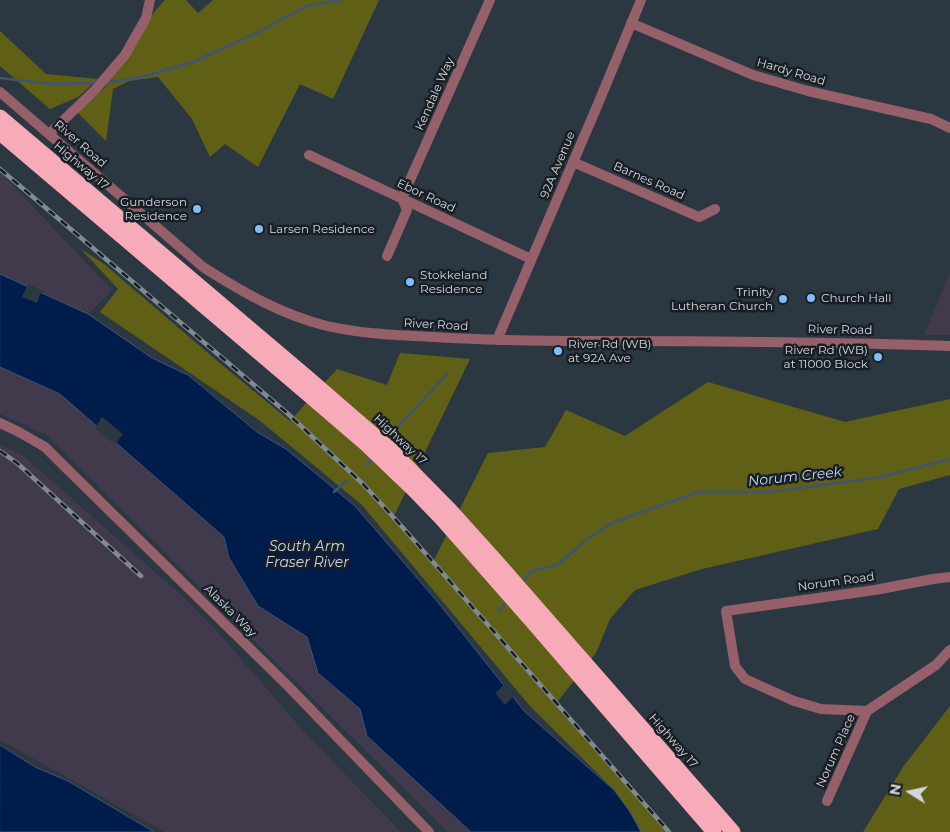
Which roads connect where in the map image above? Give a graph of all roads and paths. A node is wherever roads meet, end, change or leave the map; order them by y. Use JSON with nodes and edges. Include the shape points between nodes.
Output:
{"nodes":[{"id":1,"x":150,"y":0,"type":"edge"},
{"id":2,"x":490,"y":0,"type":"edge"},
{"id":3,"x":641,"y":0,"type":"edge"},
{"id":4,"x":632,"y":23,"type":"junction"},
{"id":5,"x":0,"y":92,"type":"edge"},
{"id":6,"x":0,"y":116,"type":"edge"},
{"id":7,"x":950,"y":128,"type":"edge"},
{"id":8,"x":0,"y":133,"type":"edge"},
{"id":9,"x":49,"y":134,"type":"junction"},
{"id":10,"x":309,"y":155,"type":"dead end"},
{"id":11,"x":573,"y":162,"type":"junction"},
{"id":12,"x":402,"y":198,"type":"junction"},
{"id":13,"x":715,"y":210,"type":"dead end"},
{"id":14,"x":387,"y":256,"type":"dead end"},
{"id":15,"x":531,"y":259,"type":"junction"},
{"id":16,"x":497,"y":340,"type":"junction"},
{"id":17,"x":950,"y":346,"type":"edge"},
{"id":18,"x":0,"y":423,"type":"edge"},
{"id":19,"x":369,"y":439,"type":"junction"},
{"id":20,"x":950,"y":577,"type":"edge"},
{"id":21,"x":535,"y":615,"type":"junction"},
{"id":22,"x":950,"y":650,"type":"edge"},
{"id":23,"x":867,"y":711,"type":"junction"},
{"id":24,"x":827,"y":801,"type":"dead end"},
{"id":25,"x":429,"y":832,"type":"edge"},
{"id":26,"x":714,"y":832,"type":"edge"},
{"id":27,"x":733,"y":832,"type":"edge"}],
"edges":[{"from":1,"to":9,"type":"street","via":[[146,18],[125,55],[96,89]]},
{"from":2,"to":12,"type":"street","name":"Kendale Way"},
{"from":3,"to":4,"type":"street","name":"92A Avenue"},
{"from":4,"to":7,"type":"street","name":"Hardy Road","via":[[752,74],[808,91],[931,119]]},
{"from":4,"to":11,"type":"street","name":"92A Avenue"},
{"from":5,"to":9,"type":"street","name":"River Road"},
{"from":6,"to":19,"type":"highway","name":"Highway 17"},
{"from":8,"to":19,"type":"highway","name":"Highway 17"},
{"from":9,"to":16,"type":"street","name":"River Road","via":[[204,267],[257,300],[317,323],[359,332]]},
{"from":10,"to":12,"type":"street","name":"Ebor Road"},
{"from":11,"to":13,"type":"street","name":"Barnes Road","via":[[700,217]]},
{"from":11,"to":15,"type":"street","name":"92A Avenue"},
{"from":12,"to":14,"type":"street","via":[[408,210]]},
{"from":12,"to":15,"type":"street","name":"Ebor Road"},
{"from":15,"to":16,"type":"street","name":"92A Avenue"},
{"from":16,"to":17,"type":"street","name":"River Road"},
{"from":18,"to":25,"type":"street","name":"Alaska Way","via":[[45,447],[288,686]]},
{"from":19,"to":21,"type":"highway","name":"Highway 17","via":[[444,504]]},
{"from":20,"to":23,"type":"street","name":"Norum Road","via":[[726,611],[735,666],[745,679],[821,709]]},
{"from":21,"to":26,"type":"highway","name":"Highway 17"},
{"from":21,"to":27,"type":"highway","name":"Highway 17"},
{"from":22,"to":23,"type":"street","via":[[936,665]]},
{"from":23,"to":24,"type":"street","name":"Norum Place"}]}
